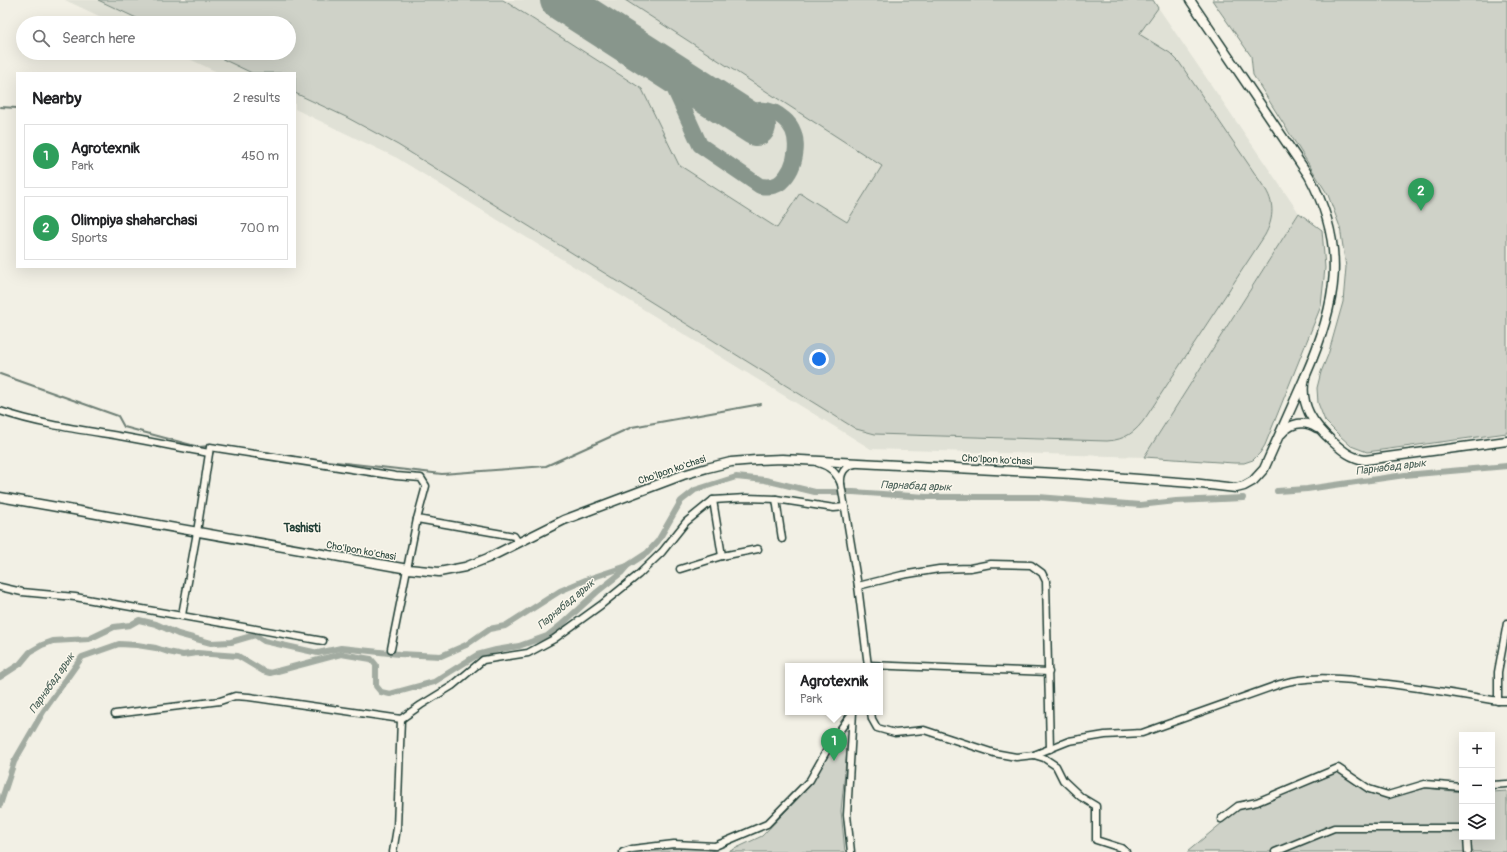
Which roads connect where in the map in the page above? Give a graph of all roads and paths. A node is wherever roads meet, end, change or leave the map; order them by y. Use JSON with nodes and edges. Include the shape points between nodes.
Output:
{"nodes":[{"id":1,"x":1190,"y":0,"type":"edge"},
{"id":2,"x":1305,"y":377,"type":"junction"},
{"id":3,"x":0,"y":411,"type":"edge"},
{"id":4,"x":1320,"y":431,"type":"junction"},
{"id":5,"x":1279,"y":437,"type":"junction"},
{"id":6,"x":1507,"y":441,"type":"edge"},
{"id":7,"x":209,"y":453,"type":"junction"},
{"id":8,"x":809,"y":460,"type":"junction"},
{"id":9,"x":859,"y":463,"type":"junction"},
{"id":10,"x":841,"y":484,"type":"junction"},
{"id":11,"x":0,"y":497,"type":"edge"},
{"id":12,"x":776,"y":499,"type":"junction"},
{"id":13,"x":713,"y":500,"type":"junction"},
{"id":14,"x":845,"y":504,"type":"junction"},
{"id":15,"x":417,"y":519,"type":"junction"},
{"id":16,"x":197,"y":532,"type":"junction"},
{"id":17,"x":782,"y":539,"type":"dead end"},
{"id":18,"x":518,"y":542,"type":"junction"},
{"id":19,"x":758,"y":549,"type":"dead end"},
{"id":20,"x":722,"y":556,"type":"junction"},
{"id":21,"x":680,"y":569,"type":"dead end"},
{"id":22,"x":408,"y":570,"type":"junction"},
{"id":23,"x":858,"y":586,"type":"junction"},
{"id":24,"x":0,"y":588,"type":"edge"},
{"id":25,"x":182,"y":615,"type":"junction"},
{"id":26,"x":1507,"y":623,"type":"edge"},
{"id":27,"x":323,"y":641,"type":"dead end"},
{"id":28,"x":391,"y":649,"type":"dead end"},
{"id":29,"x":868,"y":663,"type":"edge"},
{"id":30,"x":883,"y":666,"type":"edge"},
{"id":31,"x":1049,"y":672,"type":"junction"},
{"id":32,"x":1498,"y":701,"type":"junction"},
{"id":33,"x":1507,"y":701,"type":"edge"},
{"id":34,"x":115,"y":714,"type":"dead end"},
{"id":35,"x":851,"y":715,"type":"edge"},
{"id":36,"x":853,"y":715,"type":"edge"},
{"id":37,"x":871,"y":715,"type":"edge"},
{"id":38,"x":401,"y":719,"type":"junction"},
{"id":39,"x":1050,"y":749,"type":"junction"},
{"id":40,"x":1034,"y":755,"type":"junction"},
{"id":41,"x":1507,"y":784,"type":"edge"},
{"id":42,"x":1495,"y":785,"type":"edge"},
{"id":43,"x":1459,"y":788,"type":"edge"},
{"id":44,"x":1221,"y":819,"type":"dead end"},
{"id":45,"x":1459,"y":828,"type":"edge"},
{"id":46,"x":1467,"y":840,"type":"edge"},
{"id":47,"x":393,"y":852,"type":"edge"},
{"id":48,"x":623,"y":852,"type":"edge"},
{"id":49,"x":851,"y":852,"type":"edge"},
{"id":50,"x":1126,"y":852,"type":"edge"},
{"id":51,"x":1275,"y":852,"type":"edge"},
{"id":52,"x":1468,"y":852,"type":"edge"}],
"edges":[{"from":1,"to":2,"type":"main road","name":"Cho'lpon ko'chasi","via":[[1309,176],[1324,204],[1332,237],[1334,282],[1325,326]]},
{"from":2,"to":4,"type":"main road","via":[[1306,406]]},
{"from":2,"to":5,"type":"main road","name":"Cho'lpon ko'chasi"},
{"from":3,"to":7,"type":"street","via":[[92,433]]},
{"from":4,"to":5,"type":"main road","via":[[1309,424],[1301,423],[1289,427]]},
{"from":4,"to":6,"type":"main road","via":[[1347,454],[1365,460]]},
{"from":5,"to":9,"type":"main road","name":"Cho'lpon ko'chasi","via":[[1261,473],[1248,484],[1236,488],[1192,482],[1073,474]]},
{"from":7,"to":15,"type":"street","via":[[210,448],[421,478],[426,486]]},
{"from":7,"to":16,"type":"street"},
{"from":8,"to":9,"type":"main road","name":"Cho'lpon ko'chasi"},
{"from":8,"to":10,"type":"street","via":[[828,466]]},
{"from":8,"to":18,"type":"main road","name":"Cho'lpon ko'chasi","via":[[756,460],[706,468],[564,520]]},
{"from":9,"to":10,"type":"street","via":[[849,465],[842,471]]},
{"from":10,"to":14,"type":"street"},
{"from":11,"to":16,"type":"main road","name":"Cho'lpon ko'chasi"},
{"from":12,"to":13,"type":"street"},
{"from":12,"to":14,"type":"street","via":[[834,508]]},
{"from":12,"to":17,"type":"street"},
{"from":13,"to":20,"type":"street"},
{"from":13,"to":38,"type":"street","via":[[686,522],[662,552],[638,575],[554,639],[528,653],[483,660],[452,686]]},
{"from":14,"to":23,"type":"street"},
{"from":15,"to":18,"type":"street","via":[[514,536]]},
{"from":15,"to":22,"type":"street"},
{"from":16,"to":22,"type":"main road","name":"Cho'lpon ko'chasi"},
{"from":16,"to":25,"type":"street"},
{"from":18,"to":22,"type":"main road","name":"Cho'lpon ko'chasi","via":[[460,569],[434,572]]},
{"from":19,"to":20,"type":"street"},
{"from":20,"to":21,"type":"street"},
{"from":22,"to":28,"type":"street"},
{"from":23,"to":29,"type":"street"},
{"from":23,"to":31,"type":"street","via":[[939,569],[991,564],[1031,565],[1042,573],[1046,581]]},
{"from":24,"to":25,"type":"street","via":[[75,597]]},
{"from":25,"to":27,"type":"street"},
{"from":26,"to":32,"type":"street","via":[[1498,672]]},
{"from":30,"to":31,"type":"street"},
{"from":31,"to":39,"type":"street"},
{"from":32,"to":33,"type":"street"},
{"from":32,"to":39,"type":"street","via":[[1394,683],[1319,678],[1280,684],[1142,733],[1105,734],[1069,741]]},
{"from":34,"to":38,"type":"street","via":[[220,701],[235,696]]},
{"from":35,"to":48,"type":"street","via":[[832,741],[810,780],[767,824],[715,846],[674,844]]},
{"from":36,"to":49,"type":"street","via":[[847,815]]},
{"from":37,"to":40,"type":"street","via":[[877,728],[895,733],[924,730],[994,753],[1016,757]]},
{"from":38,"to":47,"type":"street","via":[[397,828]]},
{"from":39,"to":40,"type":"street"},
{"from":40,"to":50,"type":"street","via":[[1056,766],[1063,780],[1081,797],[1096,806],[1096,840]]},
{"from":41,"to":42,"type":"street"},
{"from":43,"to":44,"type":"street","via":[[1425,784],[1388,795],[1369,789],[1338,768],[1257,802],[1238,806]]},
{"from":45,"to":51,"type":"street","via":[[1334,828]]},
{"from":46,"to":52,"type":"street"}]}
